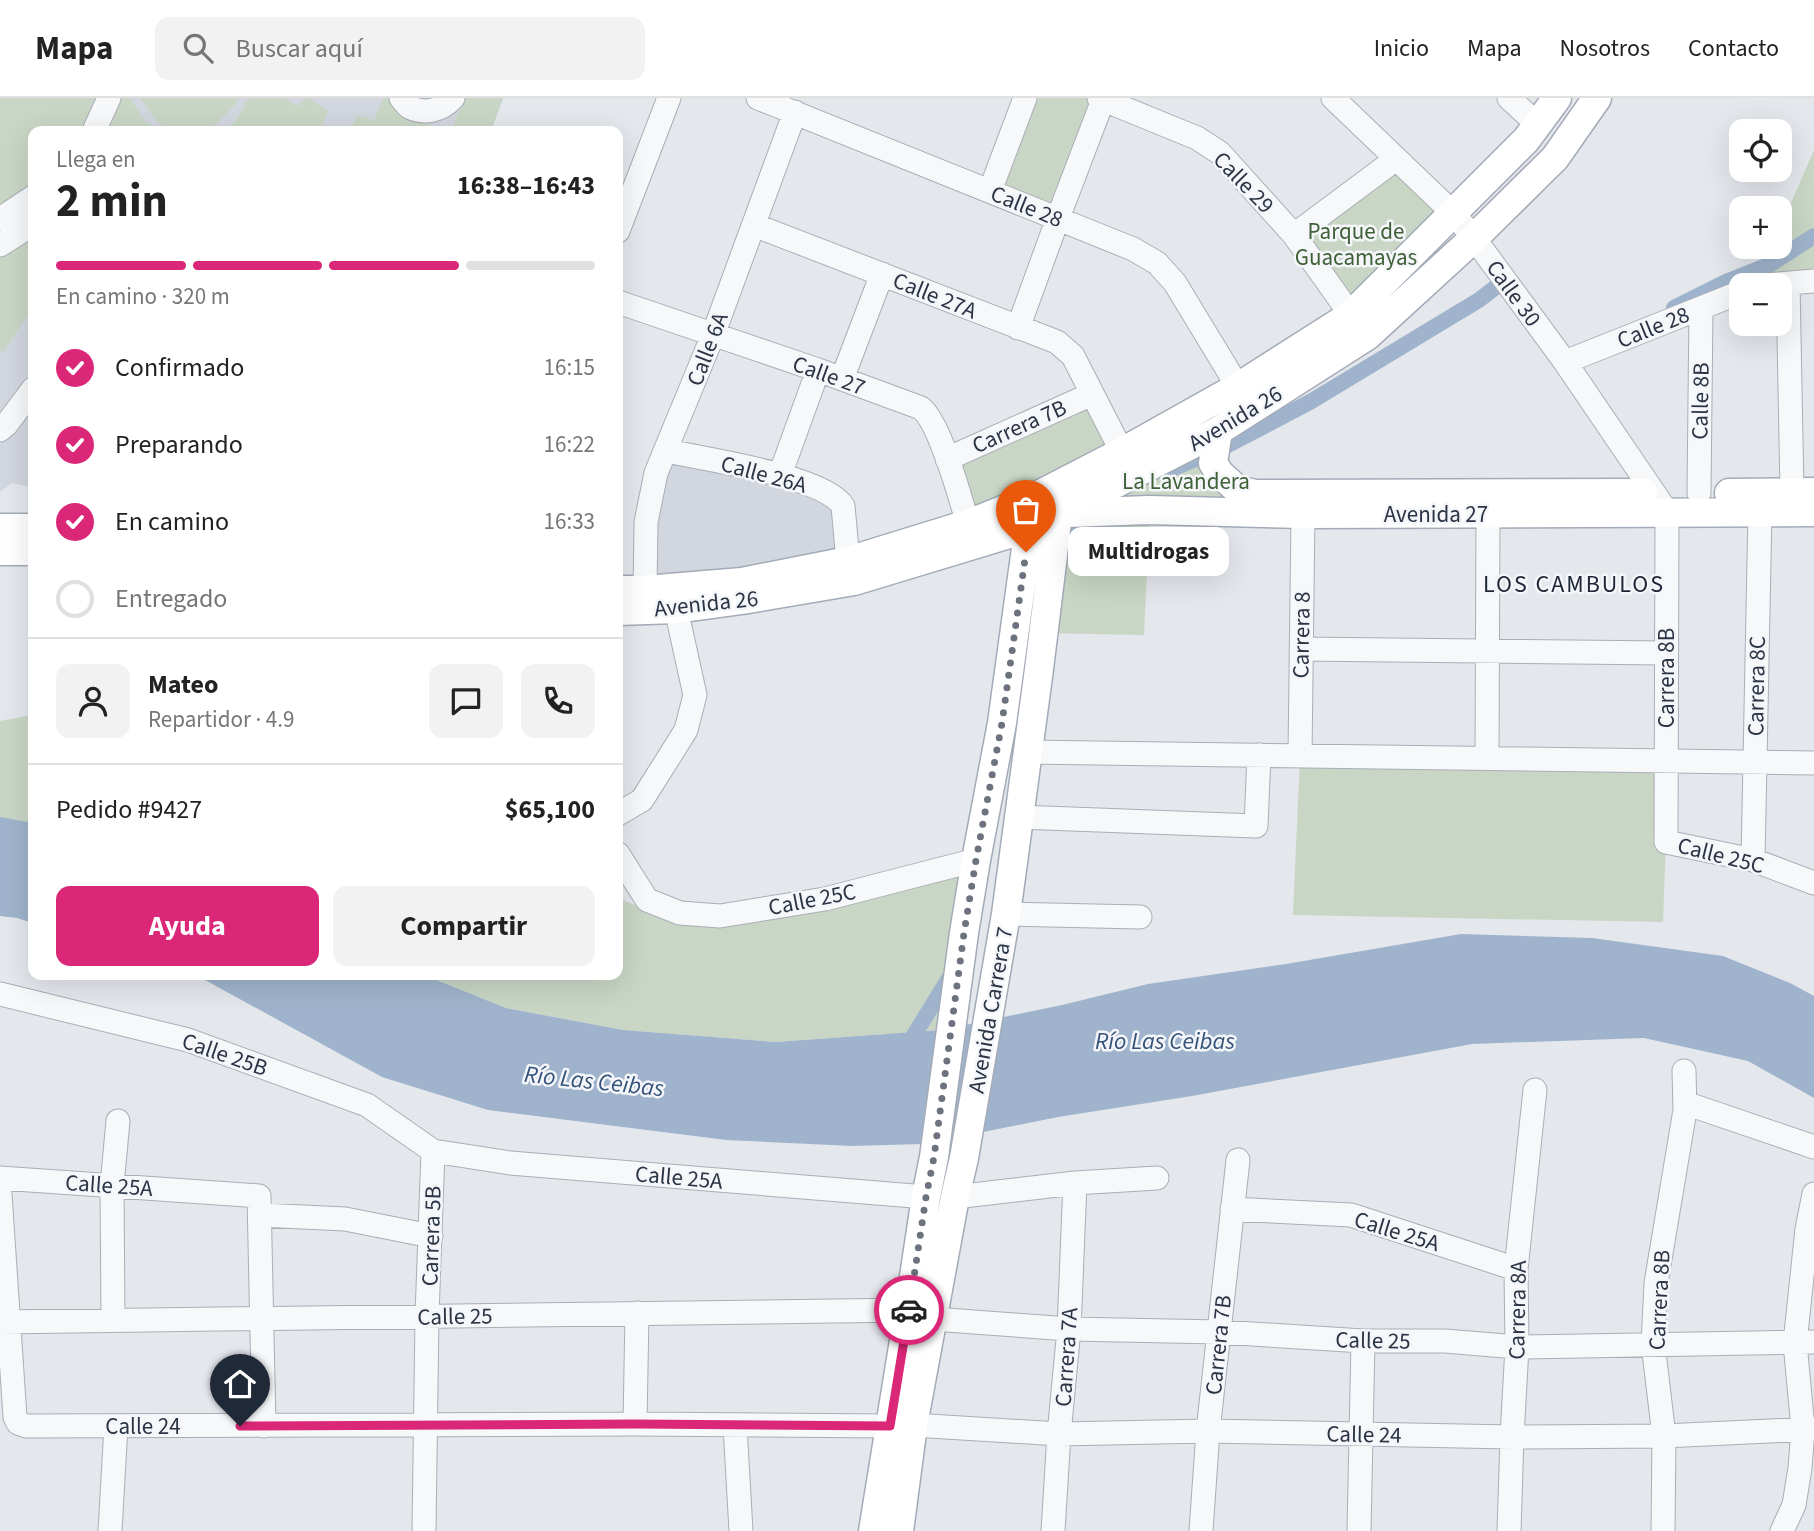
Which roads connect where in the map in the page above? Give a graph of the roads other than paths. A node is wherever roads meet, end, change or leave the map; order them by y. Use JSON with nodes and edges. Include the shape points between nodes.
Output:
{"nodes":[{"id":1,"x":109,"y":98,"type":"edge"},
{"id":2,"x":401,"y":98,"type":"edge"},
{"id":3,"x":669,"y":98,"type":"edge"},
{"id":4,"x":758,"y":98,"type":"edge"},
{"id":5,"x":1025,"y":98,"type":"edge"},
{"id":6,"x":1333,"y":98,"type":"edge"},
{"id":7,"x":1509,"y":98,"type":"edge"},
{"id":8,"x":1557,"y":98,"type":"edge"},
{"id":9,"x":1597,"y":98,"type":"edge"},
{"id":10,"x":1101,"y":99,"type":"edge"},
{"id":11,"x":447,"y":102,"type":"edge"},
{"id":12,"x":794,"y":112,"type":"junction"},
{"id":13,"x":1538,"y":125,"type":"junction"},
{"id":14,"x":95,"y":126,"type":"edge"},
{"id":15,"x":435,"y":126,"type":"edge"},
{"id":16,"x":1396,"y":159,"type":"junction"},
{"id":17,"x":990,"y":191,"type":"junction"},
{"id":18,"x":28,"y":200,"type":"edge"},
{"id":19,"x":1453,"y":213,"type":"junction"},
{"id":20,"x":623,"y":218,"type":"edge"},
{"id":21,"x":1058,"y":218,"type":"junction"},
{"id":22,"x":0,"y":219,"type":"edge"},
{"id":23,"x":754,"y":225,"type":"junction"},
{"id":24,"x":28,"y":227,"type":"edge"},
{"id":25,"x":1294,"y":235,"type":"junction"},
{"id":26,"x":1474,"y":238,"type":"junction"},
{"id":27,"x":0,"y":246,"type":"edge"},
{"id":28,"x":882,"y":274,"type":"junction"},
{"id":29,"x":1814,"y":281,"type":"edge"},
{"id":30,"x":1792,"y":283,"type":"edge"},
{"id":31,"x":1729,"y":297,"type":"edge"},
{"id":32,"x":623,"y":304,"type":"edge"},
{"id":33,"x":1702,"y":308,"type":"junction"},
{"id":34,"x":1350,"y":315,"type":"junction"},
{"id":35,"x":1018,"y":328,"type":"junction"},
{"id":36,"x":713,"y":335,"type":"junction"},
{"id":37,"x":1784,"y":336,"type":"edge"},
{"id":38,"x":1564,"y":362,"type":"junction"},
{"id":39,"x":818,"y":370,"type":"junction"},
{"id":40,"x":842,"y":379,"type":"junction"},
{"id":41,"x":1238,"y":387,"type":"junction"},
{"id":42,"x":1092,"y":394,"type":"junction"},
{"id":43,"x":28,"y":396,"type":"edge"},
{"id":44,"x":0,"y":430,"type":"edge"},
{"id":45,"x":1215,"y":448,"type":"junction"},
{"id":46,"x":667,"y":452,"type":"junction"},
{"id":47,"x":1122,"y":452,"type":"junction"},
{"id":48,"x":947,"y":459,"type":"junction"},
{"id":49,"x":780,"y":475,"type":"junction"},
{"id":50,"x":1045,"y":492,"type":"junction"},
{"id":51,"x":1803,"y":492,"type":"edge"},
{"id":52,"x":1699,"y":493,"type":"junction"},
{"id":53,"x":1660,"y":503,"type":"junction"},
{"id":54,"x":1760,"y":512,"type":"junction"},
{"id":55,"x":1814,"y":512,"type":"edge"},
{"id":56,"x":1058,"y":514,"type":"junction"},
{"id":57,"x":1303,"y":514,"type":"junction"},
{"id":58,"x":1488,"y":514,"type":"junction"},
{"id":59,"x":968,"y":524,"type":"junction"},
{"id":60,"x":0,"y":528,"type":"edge"},
{"id":61,"x":28,"y":528,"type":"edge"},
{"id":62,"x":1029,"y":528,"type":"junction"},
{"id":63,"x":0,"y":551,"type":"edge"},
{"id":64,"x":28,"y":551,"type":"edge"},
{"id":65,"x":848,"y":561,"type":"junction"},
{"id":66,"x":631,"y":590,"type":"edge"},
{"id":67,"x":676,"y":609,"type":"junction"},
{"id":68,"x":623,"y":611,"type":"edge"},
{"id":69,"x":1301,"y":649,"type":"junction"},
{"id":70,"x":1488,"y":651,"type":"junction"},
{"id":71,"x":1666,"y":653,"type":"junction"},
{"id":72,"x":1027,"y":752,"type":"junction"},
{"id":73,"x":1259,"y":755,"type":"junction"},
{"id":74,"x":1300,"y":755,"type":"junction"},
{"id":75,"x":1487,"y":757,"type":"junction"},
{"id":76,"x":1666,"y":760,"type":"junction"},
{"id":77,"x":1755,"y":762,"type":"junction"},
{"id":78,"x":1814,"y":763,"type":"edge"},
{"id":79,"x":623,"y":811,"type":"edge"},
{"id":80,"x":1019,"y":817,"type":"junction"},
{"id":81,"x":976,"y":860,"type":"junction"},
{"id":82,"x":1753,"y":860,"type":"junction"},
{"id":83,"x":623,"y":862,"type":"edge"},
{"id":84,"x":1814,"y":883,"type":"edge"},
{"id":85,"x":1006,"y":914,"type":"junction"},
{"id":86,"x":1140,"y":917,"type":"dead end"},
{"id":87,"x":0,"y":994,"type":"edge"},
{"id":88,"x":1684,"y":1071,"type":"dead end"},
{"id":89,"x":1535,"y":1090,"type":"dead end"},
{"id":90,"x":1685,"y":1103,"type":"junction"},
{"id":91,"x":118,"y":1121,"type":"dead end"},
{"id":92,"x":1814,"y":1147,"type":"edge"},
{"id":93,"x":433,"y":1152,"type":"junction"},
{"id":94,"x":1238,"y":1160,"type":"dead end"},
{"id":95,"x":0,"y":1178,"type":"edge"},
{"id":96,"x":1157,"y":1178,"type":"dead end"},
{"id":97,"x":1075,"y":1183,"type":"junction"},
{"id":98,"x":112,"y":1185,"type":"junction"},
{"id":99,"x":0,"y":1194,"type":"edge"},
{"id":100,"x":1814,"y":1194,"type":"edge"},
{"id":101,"x":926,"y":1197,"type":"junction"},
{"id":102,"x":955,"y":1197,"type":"junction"},
{"id":103,"x":260,"y":1205,"type":"junction"},
{"id":104,"x":1232,"y":1209,"type":"junction"},
{"id":105,"x":431,"y":1236,"type":"junction"},
{"id":106,"x":1516,"y":1269,"type":"junction"},
{"id":107,"x":636,"y":1313,"type":"junction"},
{"id":108,"x":921,"y":1314,"type":"junction"},
{"id":109,"x":427,"y":1316,"type":"junction"},
{"id":110,"x":262,"y":1318,"type":"junction"},
{"id":111,"x":113,"y":1320,"type":"junction"},
{"id":112,"x":5,"y":1322,"type":"edge"},
{"id":113,"x":1069,"y":1329,"type":"junction"},
{"id":114,"x":1220,"y":1332,"type":"junction"},
{"id":115,"x":1363,"y":1341,"type":"junction"},
{"id":116,"x":1804,"y":1343,"type":"edge"},
{"id":117,"x":1653,"y":1344,"type":"junction"},
{"id":118,"x":1517,"y":1347,"type":"junction"},
{"id":119,"x":635,"y":1424,"type":"junction"},
{"id":120,"x":116,"y":1426,"type":"junction"},
{"id":121,"x":264,"y":1426,"type":"junction"},
{"id":122,"x":426,"y":1426,"type":"junction"},
{"id":123,"x":735,"y":1426,"type":"junction"},
{"id":124,"x":902,"y":1426,"type":"junction"},
{"id":125,"x":1808,"y":1429,"type":"edge"},
{"id":126,"x":1209,"y":1431,"type":"junction"},
{"id":127,"x":1059,"y":1434,"type":"junction"},
{"id":128,"x":1361,"y":1434,"type":"junction"},
{"id":129,"x":1664,"y":1436,"type":"junction"},
{"id":130,"x":1511,"y":1437,"type":"junction"},
{"id":131,"x":110,"y":1531,"type":"edge"},
{"id":132,"x":424,"y":1531,"type":"edge"},
{"id":133,"x":741,"y":1531,"type":"edge"},
{"id":134,"x":873,"y":1531,"type":"edge"},
{"id":135,"x":899,"y":1531,"type":"edge"},
{"id":136,"x":1053,"y":1531,"type":"edge"},
{"id":137,"x":1201,"y":1531,"type":"edge"},
{"id":138,"x":1359,"y":1531,"type":"edge"},
{"id":139,"x":1509,"y":1531,"type":"edge"},
{"id":140,"x":1663,"y":1531,"type":"edge"},
{"id":141,"x":1782,"y":1531,"type":"edge"}],
"edges":[{"from":1,"to":14,"type":"street"},
{"from":2,"to":11,"type":"street","via":[[409,107],[431,112]]},
{"from":3,"to":20,"type":"street"},
{"from":4,"to":12,"type":"street","name":"Calle 28"},
{"from":5,"to":17,"type":"street"},
{"from":6,"to":16,"type":"street","name":"Calle 30"},
{"from":7,"to":13,"type":"street"},
{"from":8,"to":13,"type":"main road","name":"Avenida 26"},
{"from":9,"to":26,"type":"main road","name":"Avenida 26","via":[[1555,158]]},
{"from":10,"to":21,"type":"street"},
{"from":10,"to":25,"type":"street","name":"Calle 29","via":[[1197,138],[1220,153]]},
{"from":11,"to":15,"type":"street"},
{"from":12,"to":17,"type":"street","name":"Calle 28"},
{"from":12,"to":23,"type":"street","name":"Calle 6A"},
{"from":13,"to":19,"type":"main road","name":"Avenida 26"},
{"from":16,"to":19,"type":"street","name":"Calle 30"},
{"from":16,"to":25,"type":"street"},
{"from":17,"to":21,"type":"street","name":"Calle 28"},
{"from":18,"to":22,"type":"street"},
{"from":19,"to":26,"type":"street","name":"Calle 30"},
{"from":19,"to":34,"type":"main road","name":"Avenida 26"},
{"from":21,"to":35,"type":"street"},
{"from":21,"to":41,"type":"street","name":"Calle 28","via":[[1157,263],[1175,283]]},
{"from":23,"to":28,"type":"street","name":"Calle 27A"},
{"from":23,"to":36,"type":"street","name":"Calle 6A"},
{"from":24,"to":27,"type":"street"},
{"from":25,"to":34,"type":"street","name":"Calle 29"},
{"from":26,"to":38,"type":"street","name":"Calle 30"},
{"from":26,"to":45,"type":"main road","name":"Avenida 26","via":[[1367,336]]},
{"from":28,"to":35,"type":"street","name":"Calle 27A"},
{"from":28,"to":40,"type":"street"},
{"from":29,"to":30,"type":"street"},
{"from":31,"to":33,"type":"street","name":"Calle 28"},
{"from":32,"to":36,"type":"street","name":"Calle 27"},
{"from":33,"to":38,"type":"street","name":"Calle 28"},
{"from":33,"to":52,"type":"street","name":"Calle 8B"},
{"from":34,"to":41,"type":"main road","name":"Avenida 26"},
{"from":35,"to":42,"type":"street","name":"Calle 27A","via":[[1057,342],[1073,356]]},
{"from":36,"to":39,"type":"street","name":"Calle 27"},
{"from":36,"to":46,"type":"street","name":"Calle 6A"},
{"from":37,"to":51,"type":"street"},
{"from":38,"to":53,"type":"street","name":"Calle 30"},
{"from":39,"to":40,"type":"street","name":"Calle 27"},
{"from":39,"to":49,"type":"street"},
{"from":40,"to":48,"type":"street","name":"Calle 27","via":[[927,412]]},
{"from":41,"to":47,"type":"main road","name":"Avenida 26"},
{"from":42,"to":47,"type":"street","name":"Calle 27A"},
{"from":42,"to":48,"type":"street","name":"Carrera 7B"},
{"from":43,"to":44,"type":"street"},
{"from":45,"to":53,"type":"main road","name":"Avenida 27","via":[[1220,474],[1238,491],[1255,494]]},
{"from":45,"to":56,"type":"main road","name":"Avenida 26"},
{"from":46,"to":49,"type":"street","name":"Calle 26A"},
{"from":46,"to":66,"type":"street","name":"Calle 6A","via":[[656,473]]},
{"from":47,"to":50,"type":"main road","name":"Avenida 26"},
{"from":48,"to":59,"type":"street","name":"Calle 27"},
{"from":49,"to":65,"type":"street","name":"Calle 26A","via":[[839,500]]},
{"from":50,"to":56,"type":"main road","name":"Avenida Carrera 7"},
{"from":50,"to":59,"type":"main road","name":"Avenida 26"},
{"from":50,"to":62,"type":"main road","name":"Avenida Carrera 7"},
{"from":51,"to":52,"type":"main road","name":"Avenida 27"},
{"from":52,"to":53,"type":"main road","name":"Avenida 27"},
{"from":53,"to":54,"type":"main road","name":"Avenida 27"},
{"from":53,"to":58,"type":"main road","name":"Avenida 27"},
{"from":53,"to":71,"type":"street","name":"Carrera 8B"},
{"from":54,"to":55,"type":"main road","name":"Avenida 27"},
{"from":54,"to":77,"type":"street","name":"Carrera 8C"},
{"from":56,"to":57,"type":"main road","name":"Avenida 27","via":[[1149,510]]},
{"from":56,"to":62,"type":"main road","name":"Avenida 26"},
{"from":56,"to":72,"type":"main road","name":"Avenida Carrera 7"},
{"from":57,"to":58,"type":"main road","name":"Avenida 27"},
{"from":57,"to":69,"type":"street","name":"Carrera 8"},
{"from":58,"to":70,"type":"street"},
{"from":59,"to":65,"type":"main road","name":"Avenida 26"},
{"from":60,"to":61,"type":"main road"},
{"from":62,"to":67,"type":"main road","name":"Avenida 26","via":[[855,581]]},
{"from":62,"to":81,"type":"main road","name":"Avenida Carrera 7","via":[[1002,723]]},
{"from":63,"to":64,"type":"main road"},
{"from":65,"to":66,"type":"main road","name":"Avenida 26","via":[[742,582]]},
{"from":67,"to":68,"type":"main road","name":"Avenida 26"},
{"from":67,"to":79,"type":"street","via":[[695,695],[687,730],[642,800]]},
{"from":69,"to":70,"type":"street"},
{"from":69,"to":74,"type":"street","name":"Carrera 8"},
{"from":70,"to":71,"type":"street"},
{"from":70,"to":75,"type":"street"},
{"from":71,"to":76,"type":"street","name":"Carrera 8B"},
{"from":72,"to":73,"type":"street"},
{"from":72,"to":80,"type":"main road","name":"Avenida Carrera 7"},
{"from":73,"to":74,"type":"street"},
{"from":73,"to":80,"type":"street","via":[[1256,826]]},
{"from":74,"to":75,"type":"street"},
{"from":75,"to":76,"type":"street"},
{"from":76,"to":77,"type":"street"},
{"from":76,"to":82,"type":"street","name":"Calle 25C","via":[[1666,842]]},
{"from":77,"to":78,"type":"street"},
{"from":77,"to":82,"type":"street","name":"Carrera 8C"},
{"from":80,"to":85,"type":"main road","name":"Avenida Carrera 7"},
{"from":81,"to":83,"type":"street","name":"Calle 25C","via":[[825,899],[720,916],[680,913],[647,900]]},
{"from":81,"to":101,"type":"main road","name":"Avenida Carrera 7"},
{"from":82,"to":84,"type":"street","name":"Calle 25C"},
{"from":85,"to":86,"type":"street"},
{"from":85,"to":102,"type":"main road","name":"Avenida Carrera 7"},
{"from":87,"to":93,"type":"street","name":"Calle 25B","via":[[201,1044],[367,1105]]},
{"from":88,"to":90,"type":"street","name":"Carrera 8B"},
{"from":89,"to":106,"type":"street","name":"Carrera 8A"},
{"from":90,"to":92,"type":"street"},
{"from":90,"to":117,"type":"street","name":"Carrera 8B","via":[[1656,1283]]},
{"from":91,"to":98,"type":"street"},
{"from":93,"to":101,"type":"street","name":"Calle 25A","via":[[510,1163]]},
{"from":93,"to":105,"type":"street","name":"Carrera 5B"},
{"from":94,"to":104,"type":"street","name":"Carrera 7B"},
{"from":95,"to":98,"type":"street","name":"Calle 25A"},
{"from":96,"to":97,"type":"street"},
{"from":97,"to":102,"type":"street"},
{"from":97,"to":113,"type":"street","name":"Carrera 7A"},
{"from":98,"to":103,"type":"street","name":"Calle 25A"},
{"from":98,"to":111,"type":"street"},
{"from":99,"to":112,"type":"street"},
{"from":100,"to":116,"type":"street","via":[[1807,1229]]},
{"from":101,"to":108,"type":"main road","name":"Avenida Carrera 7"},
{"from":102,"to":108,"type":"main road","name":"Avenida Carrera 7"},
{"from":103,"to":105,"type":"street","name":"Calle 25A"},
{"from":103,"to":110,"type":"street"},
{"from":104,"to":106,"type":"street","name":"Calle 25A","via":[[1351,1215]]},
{"from":104,"to":114,"type":"street","name":"Carrera 7B"},
{"from":105,"to":109,"type":"street","name":"Carrera 5B"},
{"from":106,"to":118,"type":"street","name":"Carrera 8A"},
{"from":107,"to":108,"type":"street","name":"Calle 25"},
{"from":107,"to":109,"type":"street","name":"Calle 25"},
{"from":107,"to":119,"type":"street"},
{"from":108,"to":113,"type":"street","name":"Calle 25"},
{"from":108,"to":124,"type":"main road","name":"Avenida Carrera 7"},
{"from":109,"to":110,"type":"street","name":"Calle 25"},
{"from":109,"to":122,"type":"street","name":"Carrera 5B"},
{"from":110,"to":111,"type":"street","name":"Calle 25"},
{"from":110,"to":121,"type":"street"},
{"from":111,"to":112,"type":"street","name":"Calle 25"},
{"from":112,"to":120,"type":"street","name":"Calle 24","via":[[19,1423]]},
{"from":113,"to":114,"type":"street","name":"Calle 25"},
{"from":113,"to":127,"type":"street","name":"Carrera 7A"},
{"from":114,"to":115,"type":"street","name":"Calle 25"},
{"from":114,"to":126,"type":"street","name":"Carrera 7B"},
{"from":115,"to":118,"type":"street","name":"Calle 25"},
{"from":115,"to":128,"type":"street"},
{"from":116,"to":117,"type":"street","name":"Calle 25"},
{"from":116,"to":125,"type":"street"},
{"from":117,"to":118,"type":"street","name":"Calle 25"},
{"from":117,"to":129,"type":"street","name":"Carrera 8B"},
{"from":118,"to":130,"type":"street","name":"Carrera 8A"},
{"from":119,"to":122,"type":"street","name":"Calle 24"},
{"from":119,"to":123,"type":"street","name":"Calle 24"},
{"from":120,"to":121,"type":"street","name":"Calle 24"},
{"from":120,"to":131,"type":"street"},
{"from":121,"to":122,"type":"street","name":"Calle 24"},
{"from":122,"to":132,"type":"street","name":"Carrera 5B"},
{"from":123,"to":124,"type":"street","name":"Calle 24"},
{"from":123,"to":133,"type":"street"},
{"from":124,"to":127,"type":"street","name":"Calle 24"},
{"from":124,"to":134,"type":"main road","name":"Avenida Carrera 7"},
{"from":124,"to":135,"type":"main road","name":"Avenida Carrera 7"},
{"from":125,"to":129,"type":"street","name":"Calle 24"},
{"from":125,"to":141,"type":"street","via":[[1794,1505]]},
{"from":126,"to":127,"type":"street","name":"Calle 24"},
{"from":126,"to":128,"type":"street","name":"Calle 24"},
{"from":126,"to":137,"type":"street","name":"Carrera 7B"},
{"from":127,"to":136,"type":"street","name":"Carrera 7A"},
{"from":128,"to":130,"type":"street","name":"Calle 24"},
{"from":128,"to":138,"type":"street"},
{"from":129,"to":130,"type":"street","name":"Calle 24"},
{"from":129,"to":140,"type":"street","name":"Carrera 8B"},
{"from":130,"to":139,"type":"street","name":"Carrera 8A"}]}
